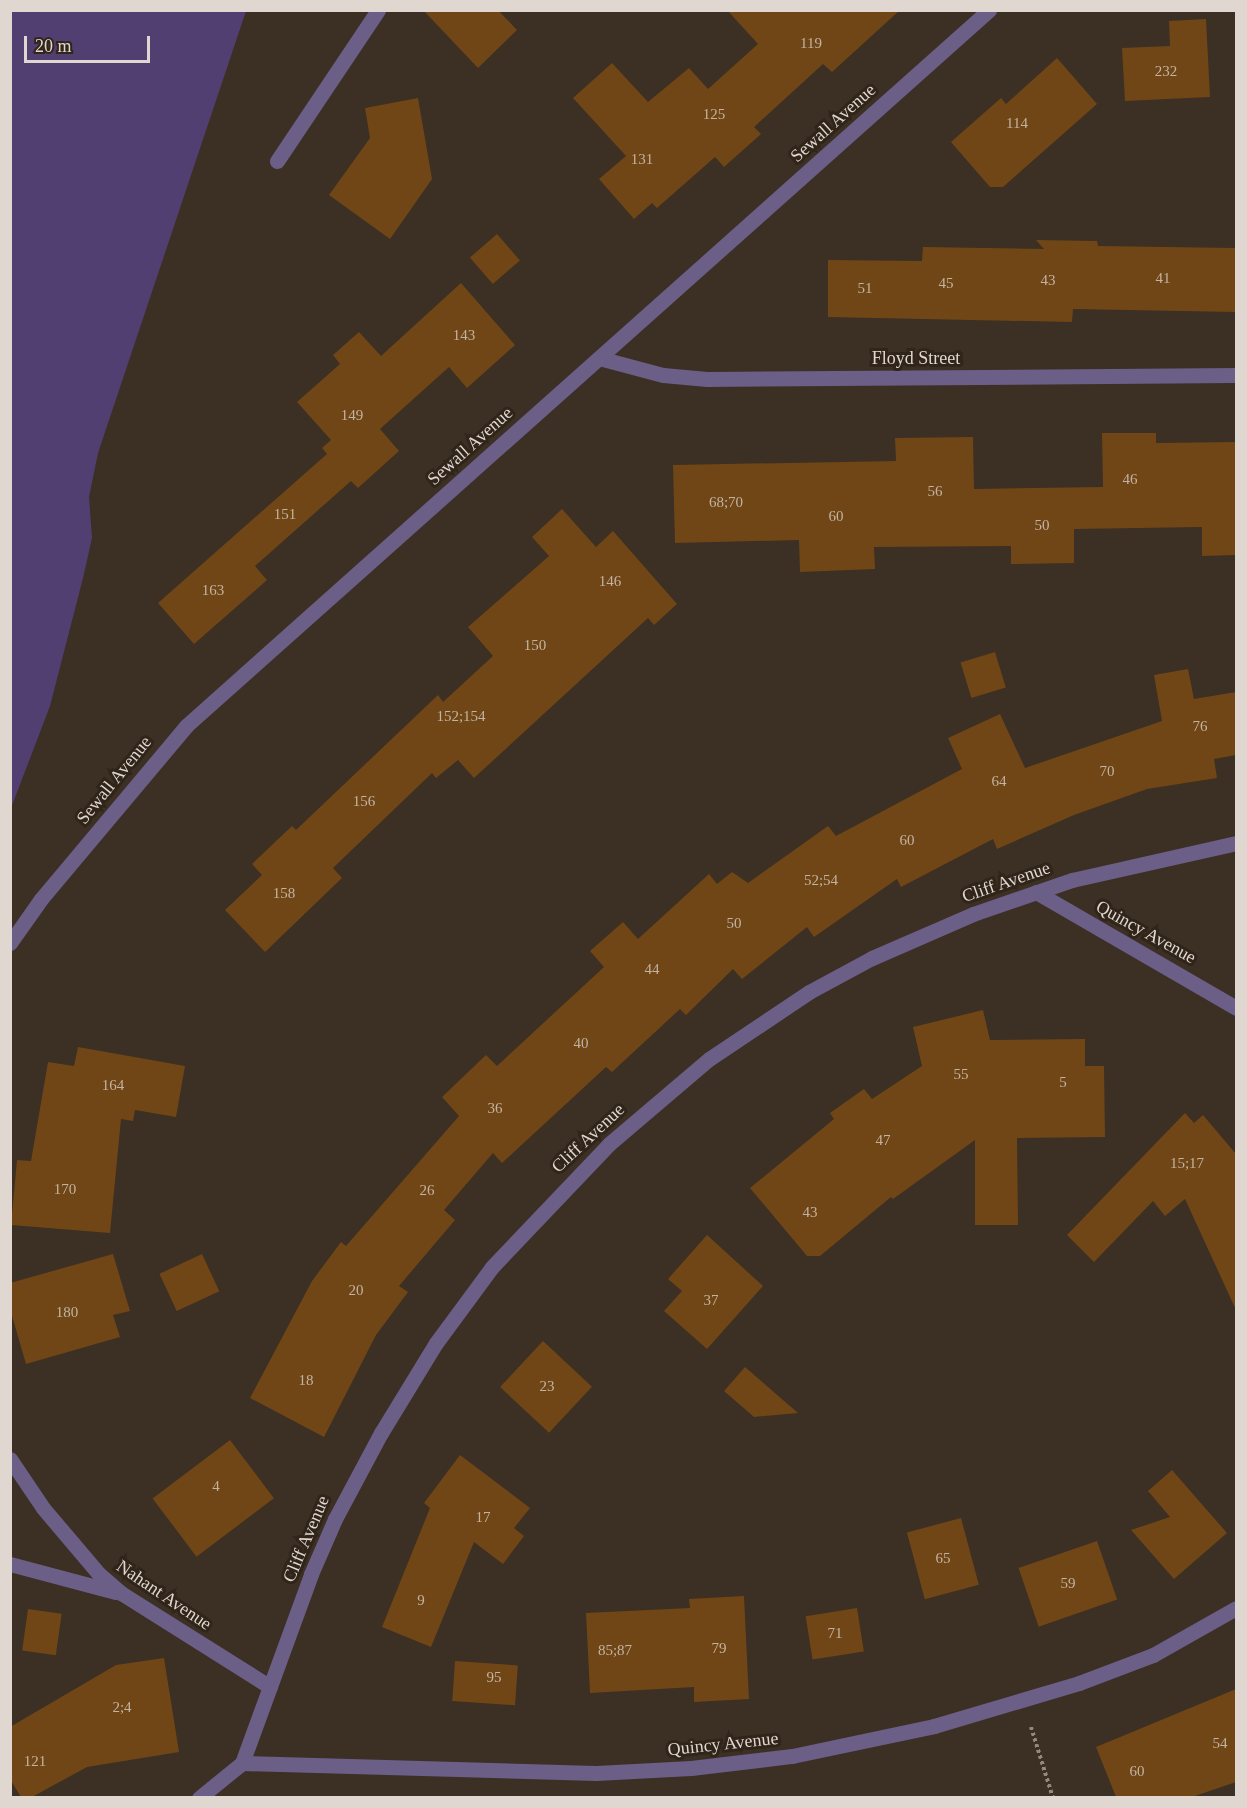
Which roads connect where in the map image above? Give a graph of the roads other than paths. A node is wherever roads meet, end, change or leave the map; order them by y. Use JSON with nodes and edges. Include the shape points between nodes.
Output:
{"nodes":[{"id":1,"x":378,"y":10,"type":"edge"},
{"id":2,"x":989,"y":10,"type":"edge"},
{"id":3,"x":277,"y":161,"type":"dead end"},
{"id":4,"x":599,"y":358,"type":"junction"},
{"id":5,"x":1236,"y":375,"type":"edge"},
{"id":6,"x":1236,"y":843,"type":"edge"},
{"id":7,"x":1036,"y":892,"type":"junction"},
{"id":8,"x":10,"y":943,"type":"edge"},
{"id":9,"x":1236,"y":1008,"type":"edge"},
{"id":10,"x":10,"y":1459,"type":"edge"},
{"id":11,"x":10,"y":1563,"type":"edge"},
{"id":12,"x":121,"y":1593,"type":"junction"},
{"id":13,"x":1236,"y":1608,"type":"edge"},
{"id":14,"x":270,"y":1687,"type":"junction"},
{"id":15,"x":242,"y":1763,"type":"junction"},
{"id":16,"x":199,"y":1797,"type":"edge"}],
"edges":[{"from":1,"to":3,"type":"street"},
{"from":2,"to":4,"type":"street","name":"Sewall Avenue"},
{"from":4,"to":5,"type":"street","name":"Floyd Street","via":[[663,375],[707,379]]},
{"from":4,"to":8,"type":"street","name":"Sewall Avenue","via":[[186,726],[41,899]]},
{"from":6,"to":7,"type":"street","name":"Cliff Avenue","via":[[1114,869]]},
{"from":7,"to":9,"type":"street","name":"Quincy Avenue"},
{"from":7,"to":14,"type":"street","name":"Cliff Avenue","via":[[906,942],[809,992],[692,1073],[557,1194],[465,1302],[381,1433],[335,1519]]},
{"from":10,"to":12,"type":"street","name":"Nahant Avenue","via":[[63,1534]]},
{"from":11,"to":12,"type":"street"},
{"from":12,"to":14,"type":"street","name":"Nahant Avenue"},
{"from":13,"to":15,"type":"street","name":"Quincy Avenue","via":[[1162,1650],[1078,1683],[934,1726],[792,1756],[691,1768],[596,1773]]},
{"from":14,"to":15,"type":"street","name":"Cliff Avenue"},
{"from":15,"to":16,"type":"street"}]}
